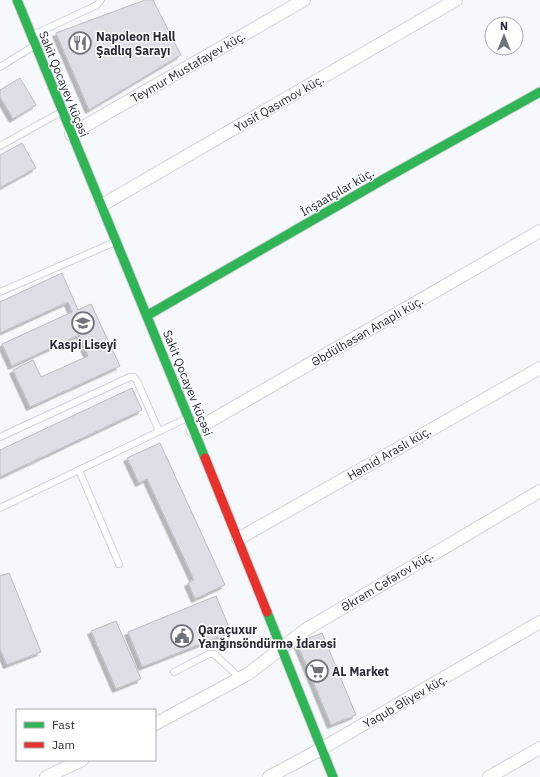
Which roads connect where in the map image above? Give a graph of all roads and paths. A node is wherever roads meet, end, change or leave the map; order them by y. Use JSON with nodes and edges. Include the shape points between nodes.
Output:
{"nodes":[{"id":1,"x":17,"y":0,"type":"edge"},
{"id":2,"x":101,"y":0,"type":"edge"},
{"id":3,"x":304,"y":0,"type":"edge"},
{"id":4,"x":456,"y":0,"type":"edge"},
{"id":5,"x":32,"y":35,"type":"junction"},
{"id":6,"x":36,"y":45,"type":"junction"},
{"id":7,"x":0,"y":67,"type":"edge"},
{"id":8,"x":540,"y":92,"type":"edge"},
{"id":9,"x":62,"y":111,"type":"junction"},
{"id":10,"x":72,"y":134,"type":"junction"},
{"id":11,"x":0,"y":146,"type":"edge"},
{"id":12,"x":102,"y":205,"type":"junction"},
{"id":13,"x":540,"y":231,"type":"edge"},
{"id":14,"x":117,"y":241,"type":"junction"},
{"id":15,"x":0,"y":292,"type":"edge"},
{"id":16,"x":148,"y":315,"type":"junction"},
{"id":17,"x":540,"y":368,"type":"edge"},
{"id":18,"x":188,"y":417,"type":"junction"},
{"id":19,"x":159,"y":431,"type":"junction"},
{"id":20,"x":194,"y":431,"type":"junction"},
{"id":21,"x":0,"y":437,"type":"edge"},
{"id":22,"x":79,"y":470,"type":"junction"},
{"id":23,"x":540,"y":491,"type":"edge"},
{"id":24,"x":0,"y":508,"type":"edge"},
{"id":25,"x":238,"y":539,"type":"junction"},
{"id":26,"x":119,"y":564,"type":"dead end"},
{"id":27,"x":540,"y":622,"type":"edge"},
{"id":28,"x":282,"y":648,"type":"junction"},
{"id":29,"x":174,"y":672,"type":"dead end"},
{"id":30,"x":240,"y":678,"type":"junction"},
{"id":31,"x":156,"y":723,"type":"edge"},
{"id":32,"x":540,"y":748,"type":"edge"},
{"id":33,"x":321,"y":749,"type":"junction"},
{"id":34,"x":80,"y":761,"type":"edge"},
{"id":35,"x":46,"y":777,"type":"edge"},
{"id":36,"x":269,"y":777,"type":"edge"},
{"id":37,"x":333,"y":777,"type":"edge"},
{"id":38,"x":489,"y":777,"type":"edge"}],
"edges":[{"from":1,"to":5,"type":"street","name":"Sakit Qocayev küçəsi"},
{"from":2,"to":5,"type":"lane","via":[[96,5]]},
{"from":3,"to":10,"type":"street","name":"Teymur Mustafayev küç."},
{"from":4,"to":12,"type":"street","name":"Yusif Qasımov küç."},
{"from":5,"to":6,"type":"street","name":"Sakit Qocayev küçəsi"},
{"from":6,"to":7,"type":"lane"},
{"from":6,"to":9,"type":"street","name":"Sakit Qocayev küçəsi"},
{"from":8,"to":16,"type":"street","name":"İnşaatçılar küç."},
{"from":9,"to":10,"type":"street","name":"Sakit Qocayev küçəsi"},
{"from":9,"to":11,"type":"lane"},
{"from":10,"to":12,"type":"street","name":"Sakit Qocayev küçəsi"},
{"from":12,"to":14,"type":"street","name":"Sakit Qocayev küçəsi"},
{"from":13,"to":20,"type":"street","name":"Əbdülhəsən Anaplı küç."},
{"from":14,"to":15,"type":"lane"},
{"from":14,"to":16,"type":"street","name":"Sakit Qocayev küçəsi"},
{"from":16,"to":18,"type":"street","name":"Sakit Qocayev küçəsi"},
{"from":17,"to":25,"type":"street","name":"Həmid Araslı küç."},
{"from":18,"to":19,"type":"lane"},
{"from":18,"to":20,"type":"street","name":"Sakit Qocayev küçəsi"},
{"from":19,"to":21,"type":"lane","via":[[137,381],[130,377]]},
{"from":19,"to":22,"type":"lane"},
{"from":20,"to":25,"type":"street","name":"Sakit Qocayev küçəsi"},
{"from":22,"to":24,"type":"lane"},
{"from":22,"to":26,"type":"lane"},
{"from":23,"to":28,"type":"street","name":"Əkrəm Cəfərov küç.","via":[[305,630]]},
{"from":25,"to":28,"type":"street","name":"Sakit Qocayev küçəsi"},
{"from":27,"to":33,"type":"street","name":"Yaqub Əliyev küç."},
{"from":28,"to":30,"type":"street","name":"Əkrəm Cəfərov küç."},
{"from":28,"to":33,"type":"street","name":"Sakit Qocayev küçəsi"},
{"from":29,"to":30,"type":"lane","via":[[209,654],[214,654]]},
{"from":30,"to":31,"type":"street","name":"Əkrəm Cəfərov küç."},
{"from":32,"to":38,"type":"street"},
{"from":33,"to":36,"type":"street","name":"Yaqub Əliyev küç."},
{"from":33,"to":37,"type":"street","name":"Sakit Qocayev küçəsi"},
{"from":34,"to":35,"type":"street"}]}
